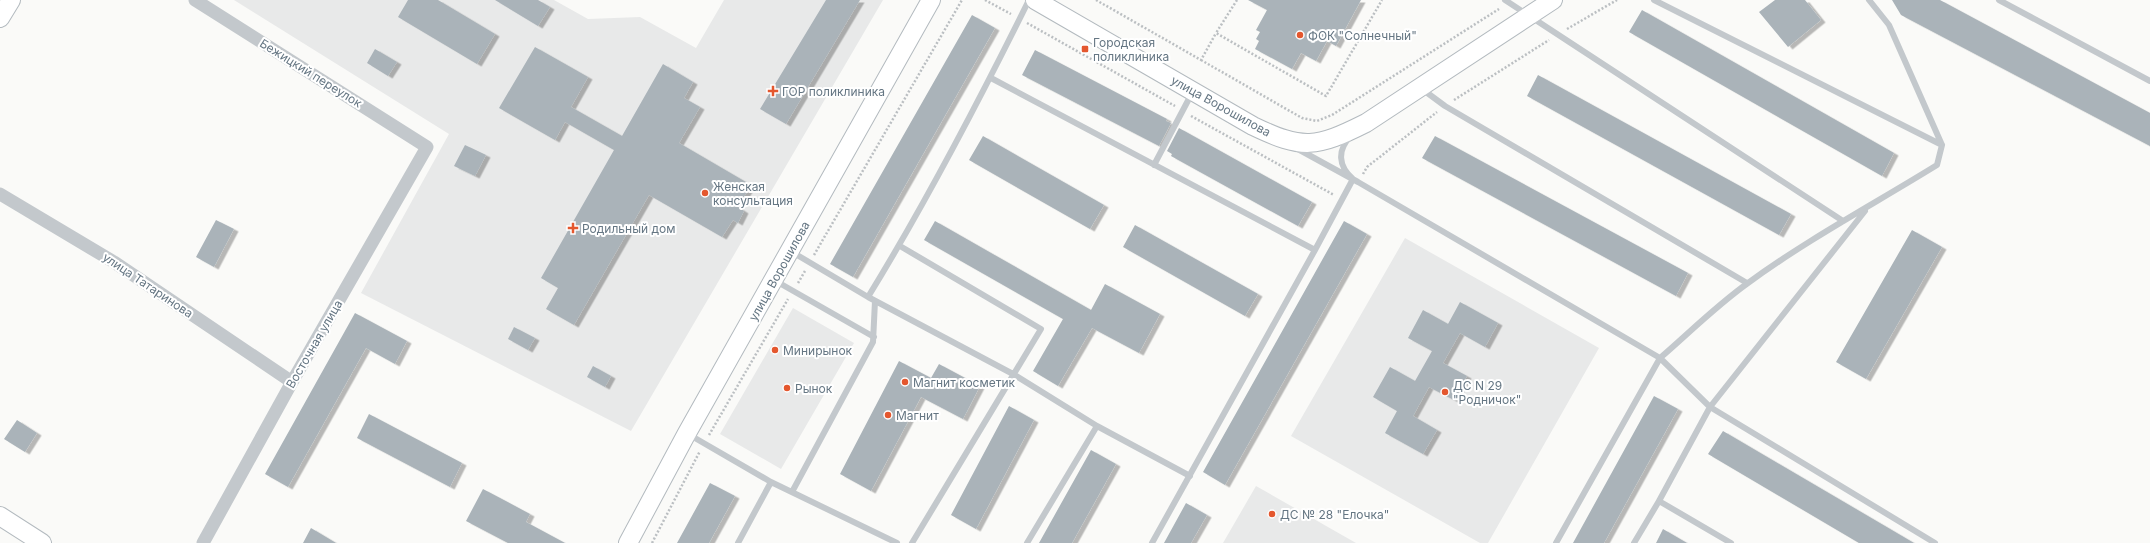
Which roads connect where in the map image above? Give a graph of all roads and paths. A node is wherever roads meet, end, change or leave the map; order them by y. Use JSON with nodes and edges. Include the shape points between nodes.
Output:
{"nodes":[{"id":1,"x":11,"y":0,"type":"edge"},
{"id":2,"x":195,"y":0,"type":"edge"},
{"id":3,"x":931,"y":0,"type":"edge"},
{"id":4,"x":985,"y":0,"type":"edge"},
{"id":5,"x":1029,"y":0,"type":"edge"},
{"id":6,"x":1035,"y":0,"type":"edge"},
{"id":7,"x":1096,"y":0,"type":"edge"},
{"id":8,"x":1237,"y":0,"type":"edge"},
{"id":9,"x":1382,"y":0,"type":"edge"},
{"id":10,"x":1553,"y":0,"type":"edge"},
{"id":11,"x":1617,"y":0,"type":"edge"},
{"id":12,"x":1654,"y":0,"type":"edge"},
{"id":13,"x":1869,"y":0,"type":"edge"},
{"id":14,"x":1999,"y":0,"type":"edge"},
{"id":15,"x":1507,"y":1,"type":"edge"},
{"id":16,"x":1528,"y":15,"type":"junction"},
{"id":17,"x":0,"y":18,"type":"edge"},
{"id":18,"x":1020,"y":19,"type":"junction"},
{"id":19,"x":1216,"y":33,"type":"junction"},
{"id":20,"x":1557,"y":35,"type":"junction"},
{"id":21,"x":1201,"y":60,"type":"junction"},
{"id":22,"x":991,"y":78,"type":"junction"},
{"id":23,"x":2150,"y":81,"type":"edge"},
{"id":24,"x":1420,"y":88,"type":"junction"},
{"id":25,"x":1193,"y":91,"type":"junction"},
{"id":26,"x":1444,"y":106,"type":"junction"},
{"id":27,"x":1183,"y":111,"type":"junction"},
{"id":28,"x":1366,"y":123,"type":"junction"},
{"id":29,"x":1278,"y":138,"type":"junction"},
{"id":30,"x":1942,"y":146,"type":"junction"},
{"id":31,"x":427,"y":147,"type":"joint"},
{"id":32,"x":1154,"y":165,"type":"junction"},
{"id":33,"x":1356,"y":180,"type":"junction"},
{"id":34,"x":0,"y":194,"type":"edge"},
{"id":35,"x":1341,"y":199,"type":"junction"},
{"id":36,"x":1866,"y":209,"type":"junction"},
{"id":37,"x":1843,"y":221,"type":"junction"},
{"id":38,"x":900,"y":246,"type":"junction"},
{"id":39,"x":1315,"y":250,"type":"junction"},
{"id":40,"x":790,"y":251,"type":"junction"},
{"id":41,"x":774,"y":279,"type":"junction"},
{"id":42,"x":1747,"y":283,"type":"junction"},
{"id":43,"x":868,"y":297,"type":"junction"},
{"id":44,"x":875,"y":301,"type":"junction"},
{"id":45,"x":874,"y":337,"type":"junction"},
{"id":46,"x":1660,"y":358,"type":"junction"},
{"id":47,"x":1013,"y":374,"type":"junction"},
{"id":48,"x":292,"y":382,"type":"junction"},
{"id":49,"x":1710,"y":407,"type":"junction"},
{"id":50,"x":1097,"y":426,"type":"junction"},
{"id":51,"x":687,"y":433,"type":"junction"},
{"id":52,"x":1190,"y":476,"type":"junction"},
{"id":53,"x":770,"y":482,"type":"junction"},
{"id":54,"x":792,"y":492,"type":"junction"},
{"id":55,"x":1659,"y":501,"type":"junction"},
{"id":56,"x":0,"y":516,"type":"edge"},
{"id":57,"x":42,"y":543,"type":"edge"},
{"id":58,"x":203,"y":543,"type":"edge"},
{"id":59,"x":628,"y":543,"type":"edge"},
{"id":60,"x":738,"y":543,"type":"edge"},
{"id":61,"x":897,"y":543,"type":"edge"},
{"id":62,"x":912,"y":543,"type":"edge"},
{"id":63,"x":1027,"y":543,"type":"edge"},
{"id":64,"x":1152,"y":543,"type":"edge"},
{"id":65,"x":1556,"y":543,"type":"edge"},
{"id":66,"x":1634,"y":543,"type":"edge"},
{"id":67,"x":1731,"y":543,"type":"edge"},
{"id":68,"x":1935,"y":543,"type":"edge"}],
"edges":[{"from":1,"to":17,"type":"main road"},
{"from":2,"to":31,"type":"street","name":"Бежицкий переулок"},
{"from":3,"to":40,"type":"main road","name":"улица Ворошилова"},
{"from":4,"to":18,"type":"path"},
{"from":5,"to":18,"type":"lane"},
{"from":6,"to":25,"type":"main road","name":"улица Ворошилова"},
{"from":7,"to":21,"type":"path"},
{"from":8,"to":19,"type":"path"},
{"from":9,"to":19,"type":"path","via":[[1326,96]]},
{"from":10,"to":16,"type":"main road","name":"улица Ворошилова"},
{"from":11,"to":20,"type":"path"},
{"from":12,"to":30,"type":"lane"},
{"from":13,"to":30,"type":"lane","via":[[1889,26]]},
{"from":14,"to":23,"type":"lane"},
{"from":15,"to":16,"type":"lane"},
{"from":15,"to":21,"type":"path","via":[[1332,115],[1317,121],[1302,118]]},
{"from":16,"to":20,"type":"lane"},
{"from":16,"to":24,"type":"main road","name":"улица Ворошилова"},
{"from":18,"to":22,"type":"lane"},
{"from":18,"to":27,"type":"path"},
{"from":19,"to":21,"type":"path"},
{"from":20,"to":26,"type":"path"},
{"from":20,"to":37,"type":"lane"},
{"from":22,"to":32,"type":"lane"},
{"from":22,"to":38,"type":"lane"},
{"from":24,"to":26,"type":"lane"},
{"from":24,"to":28,"type":"main road","name":"улица Ворошилова"},
{"from":25,"to":27,"type":"lane"},
{"from":25,"to":29,"type":"main road","name":"улица Ворошилова","via":[[1252,126]]},
{"from":26,"to":33,"type":"path","via":[[1367,167]]},
{"from":26,"to":42,"type":"lane"},
{"from":27,"to":32,"type":"lane"},
{"from":27,"to":35,"type":"path"},
{"from":28,"to":29,"type":"main road","name":"улица Ворошилова","via":[[1344,134],[1313,143],[1295,143]]},
{"from":28,"to":33,"type":"lane","via":[[1346,141],[1342,151],[1340,163],[1345,172]]},
{"from":29,"to":33,"type":"lane"},
{"from":30,"to":36,"type":"lane","via":[[1937,165]]},
{"from":31,"to":48,"type":"street","name":"Восточная улица"},
{"from":32,"to":39,"type":"lane"},
{"from":33,"to":35,"type":"lane"},
{"from":33,"to":46,"type":"lane"},
{"from":34,"to":48,"type":"street","name":"улица Татаринова","via":[[114,262]]},
{"from":35,"to":39,"type":"lane"},
{"from":36,"to":37,"type":"lane"},
{"from":36,"to":49,"type":"lane"},
{"from":37,"to":42,"type":"lane"},
{"from":38,"to":43,"type":"lane"},
{"from":38,"to":47,"type":"lane","via":[[1041,329]]},
{"from":39,"to":52,"type":"lane"},
{"from":40,"to":41,"type":"main road","name":"улица Ворошилова"},
{"from":40,"to":43,"type":"lane"},
{"from":41,"to":45,"type":"lane"},
{"from":41,"to":51,"type":"main road","name":"улица Ворошилова"},
{"from":42,"to":46,"type":"lane"},
{"from":43,"to":44,"type":"lane"},
{"from":44,"to":45,"type":"lane"},
{"from":44,"to":47,"type":"lane"},
{"from":45,"to":54,"type":"lane"},
{"from":46,"to":49,"type":"lane"},
{"from":46,"to":65,"type":"lane"},
{"from":47,"to":50,"type":"lane"},
{"from":47,"to":62,"type":"lane"},
{"from":48,"to":58,"type":"street","name":"Восточная улица"},
{"from":49,"to":55,"type":"lane"},
{"from":49,"to":68,"type":"lane"},
{"from":50,"to":52,"type":"lane"},
{"from":50,"to":63,"type":"lane"},
{"from":51,"to":53,"type":"lane"},
{"from":51,"to":59,"type":"main road","name":"улица Ворошилова"},
{"from":52,"to":64,"type":"lane"},
{"from":53,"to":54,"type":"lane"},
{"from":53,"to":60,"type":"lane"},
{"from":54,"to":61,"type":"lane"},
{"from":55,"to":66,"type":"lane"},
{"from":55,"to":67,"type":"lane"},
{"from":56,"to":57,"type":"main road"}]}
